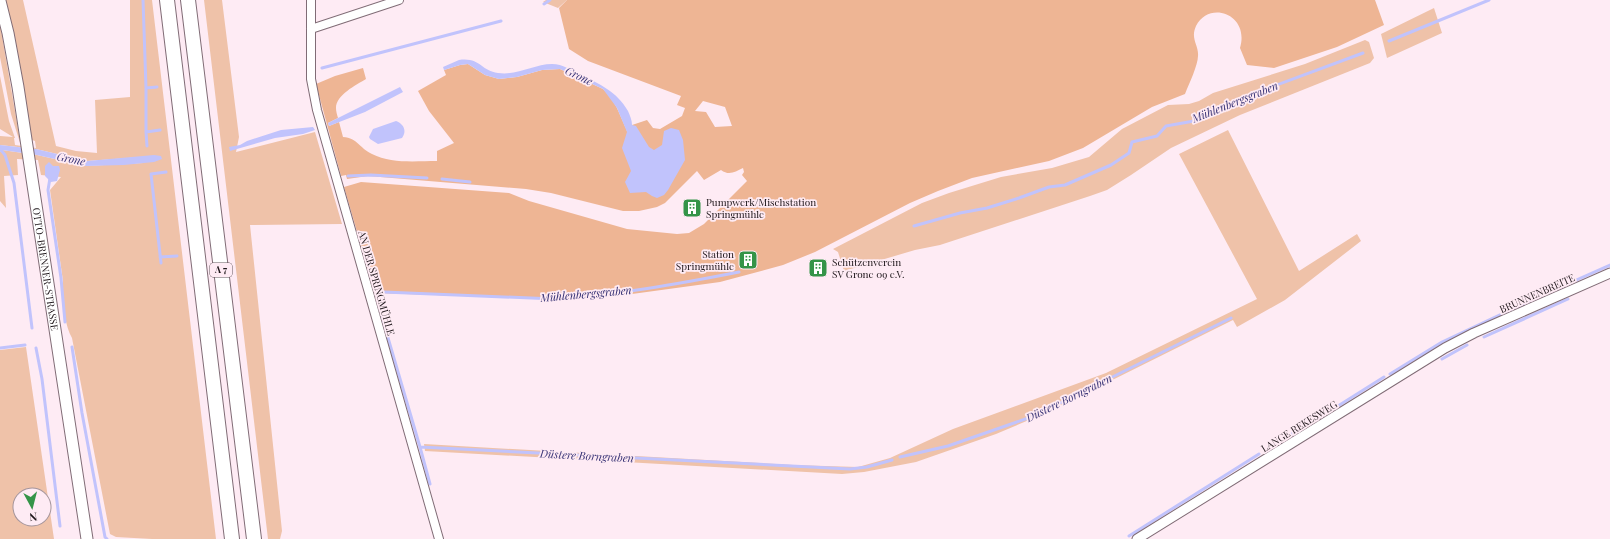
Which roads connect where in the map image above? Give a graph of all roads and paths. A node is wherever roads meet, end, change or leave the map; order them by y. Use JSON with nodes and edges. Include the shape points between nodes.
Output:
{"nodes":[{"id":1,"x":0,"y":0,"type":"edge"},
{"id":2,"x":167,"y":0,"type":"edge"},
{"id":3,"x":188,"y":0,"type":"edge"},
{"id":4,"x":311,"y":0,"type":"edge"},
{"id":5,"x":399,"y":0,"type":"edge"},
{"id":6,"x":311,"y":30,"type":"junction"},
{"id":7,"x":1610,"y":273,"type":"edge"},
{"id":8,"x":1474,"y":333,"type":"joint"},
{"id":9,"x":87,"y":539,"type":"edge"},
{"id":10,"x":232,"y":539,"type":"edge"},
{"id":11,"x":254,"y":539,"type":"edge"},
{"id":12,"x":439,"y":539,"type":"edge"},
{"id":13,"x":1137,"y":539,"type":"edge"}],
"edges":[{"from":1,"to":9,"type":"main road","name":"OTTO-BRENNER-STRASSE","via":[[30,164]]},
{"from":2,"to":10,"type":"highway","number":"A 7"},
{"from":3,"to":11,"type":"highway","number":"A 7"},
{"from":4,"to":6,"type":"street","name":"AN DER SPRINGMÜHLE"},
{"from":5,"to":6,"type":"street"},
{"from":6,"to":12,"type":"street","name":"AN DER SPRINGMÜHLE","via":[[311,79],[317,110]]},
{"from":7,"to":8,"type":"street","name":"BRUNNENBREITE"},
{"from":8,"to":13,"type":"street","name":"LANGE REKESWEG","via":[[1438,352]]}]}
